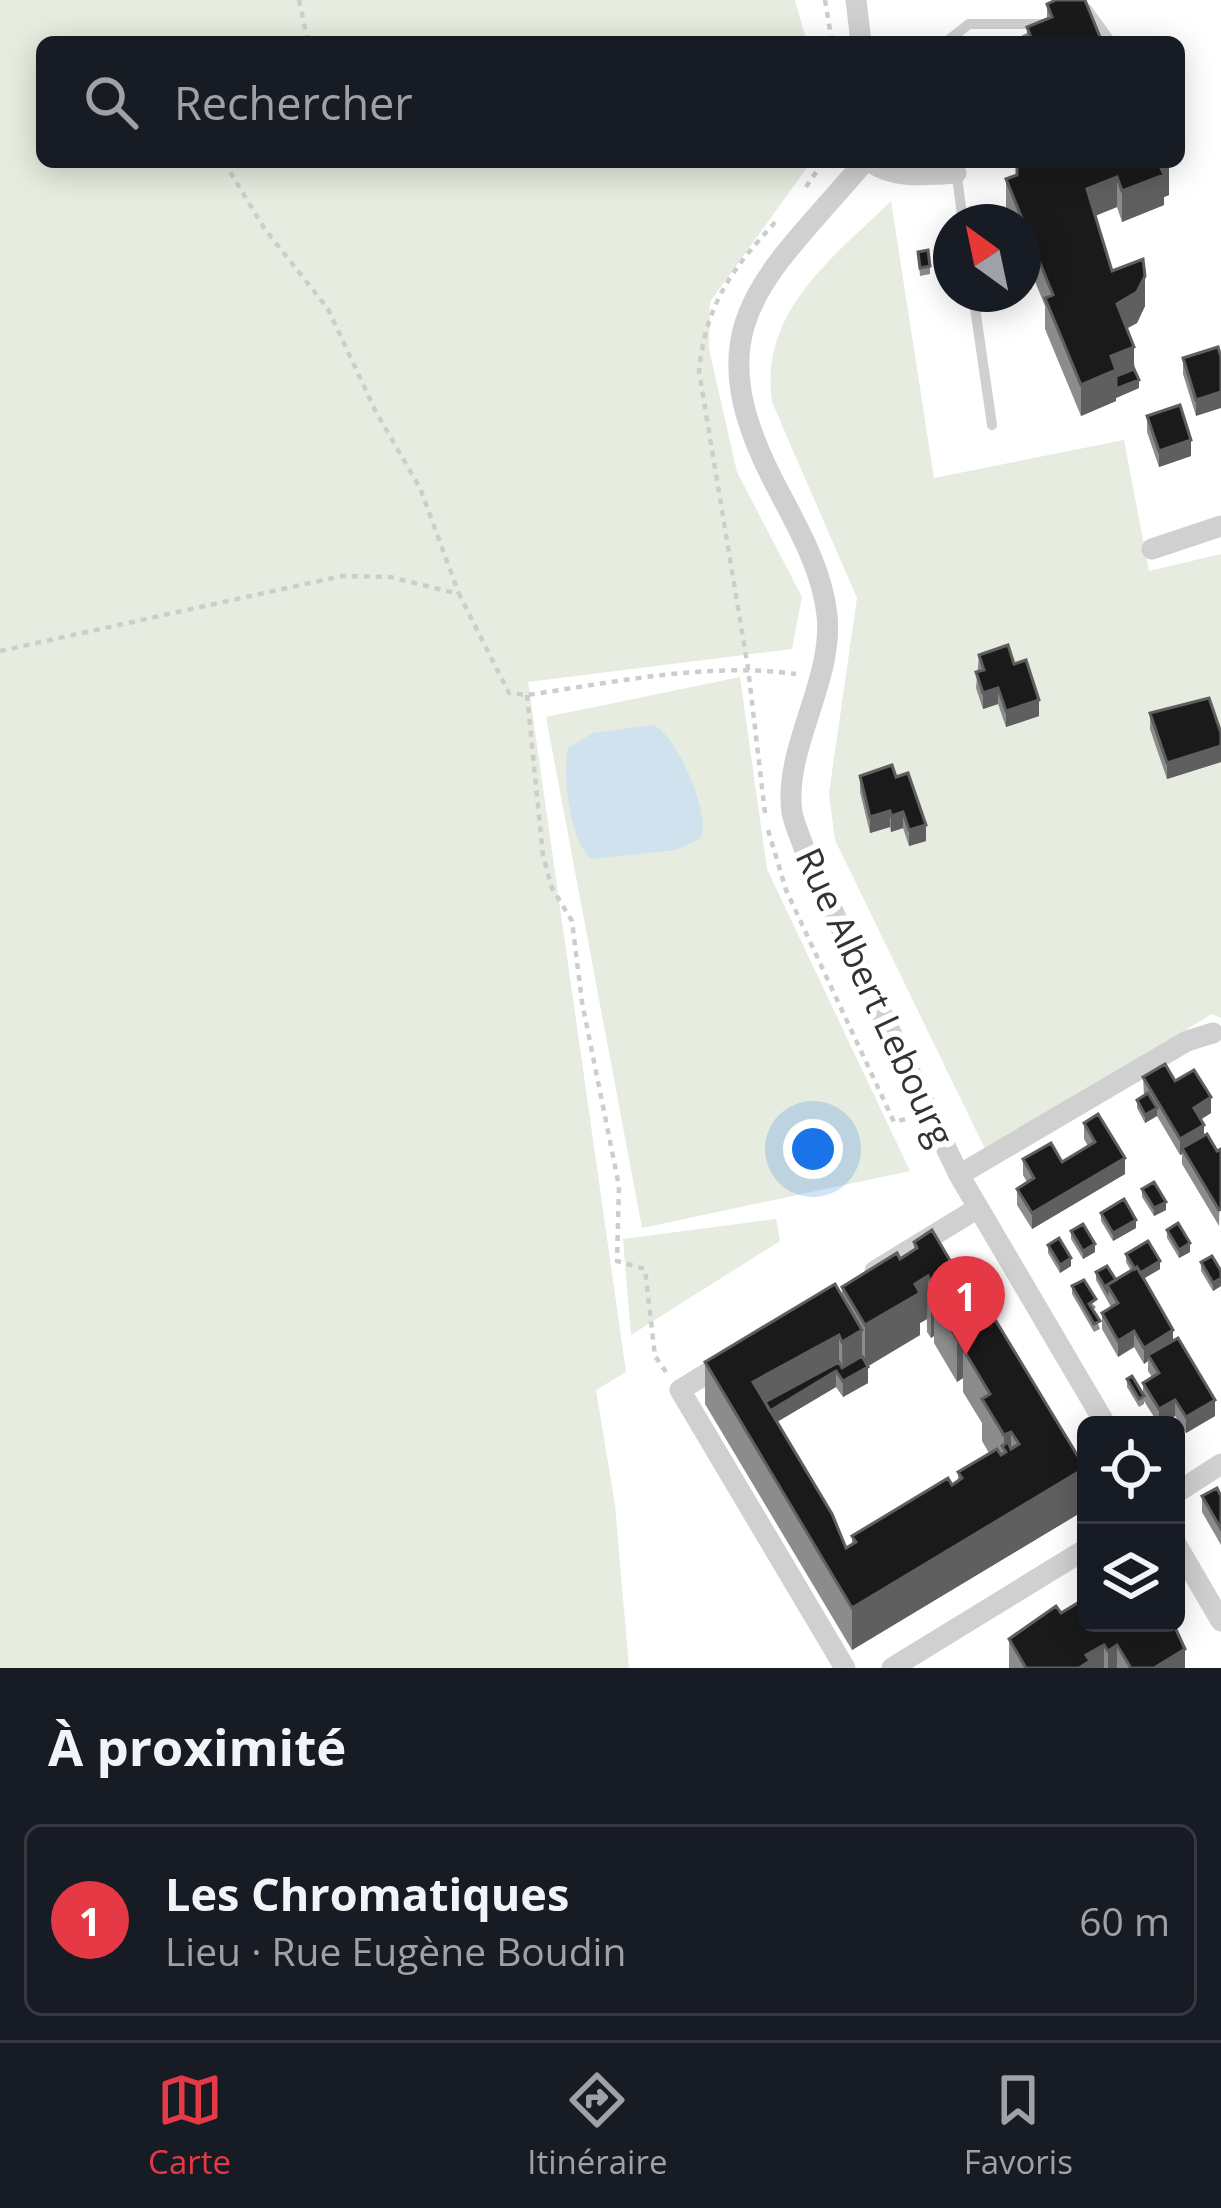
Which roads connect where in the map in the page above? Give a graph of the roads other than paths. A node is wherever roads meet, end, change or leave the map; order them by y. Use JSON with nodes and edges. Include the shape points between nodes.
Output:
{"nodes":[{"id":1,"x":856,"y":0,"type":"edge"},
{"id":2,"x":860,"y":36,"type":"edge"},
{"id":3,"x":954,"y":36,"type":"edge"},
{"id":4,"x":1107,"y":36,"type":"edge"},
{"id":5,"x":862,"y":168,"type":"edge"},
{"id":6,"x":878,"y":168,"type":"edge"},
{"id":7,"x":956,"y":168,"type":"edge"},
{"id":8,"x":961,"y":204,"type":"edge"},
{"id":9,"x":976,"y":312,"type":"edge"},
{"id":10,"x":992,"y":425,"type":"dead end"},
{"id":11,"x":1221,"y":526,"type":"edge"},
{"id":12,"x":1151,"y":548,"type":"dead end"},
{"id":13,"x":1218,"y":1036,"type":"edge"},
{"id":14,"x":959,"y":1175,"type":"junction"},
{"id":15,"x":978,"y":1208,"type":"junction"},
{"id":16,"x":859,"y":1280,"type":"edge"},
{"id":17,"x":739,"y":1354,"type":"edge"},
{"id":18,"x":1101,"y":1416,"type":"edge"},
{"id":19,"x":1221,"y":1464,"type":"edge"},
{"id":20,"x":1185,"y":1487,"type":"edge"},
{"id":21,"x":1077,"y":1555,"type":"edge"},
{"id":22,"x":1185,"y":1559,"type":"edge"},
{"id":23,"x":1221,"y":1621,"type":"edge"},
{"id":24,"x":845,"y":1668,"type":"edge"},
{"id":25,"x":892,"y":1668,"type":"edge"}],
"edges":[{"from":1,"to":2,"type":"street"},
{"from":3,"to":4,"type":"lane","via":[[969,24],[1027,26],[1087,9]]},
{"from":5,"to":14,"type":"street","name":"Rue Albert Lebourg","via":[[763,282],[745,311],[735,355],[759,452],[821,580],[828,620],[792,812]]},
{"from":6,"to":7,"type":"street","via":[[920,175]]},
{"from":7,"to":8,"type":"lane"},
{"from":9,"to":10,"type":"lane"},
{"from":11,"to":12,"type":"street"},
{"from":13,"to":14,"type":"street","via":[[1187,1041]]},
{"from":14,"to":15,"type":"street","name":"Rue Albert Lebourg"},
{"from":15,"to":16,"type":"street"},
{"from":15,"to":18,"type":"street","name":"Rue Albert Lebourg"},
{"from":17,"to":24,"type":"street","via":[[680,1390]]},
{"from":19,"to":20,"type":"street"},
{"from":21,"to":25,"type":"street"},
{"from":22,"to":23,"type":"street"}]}
